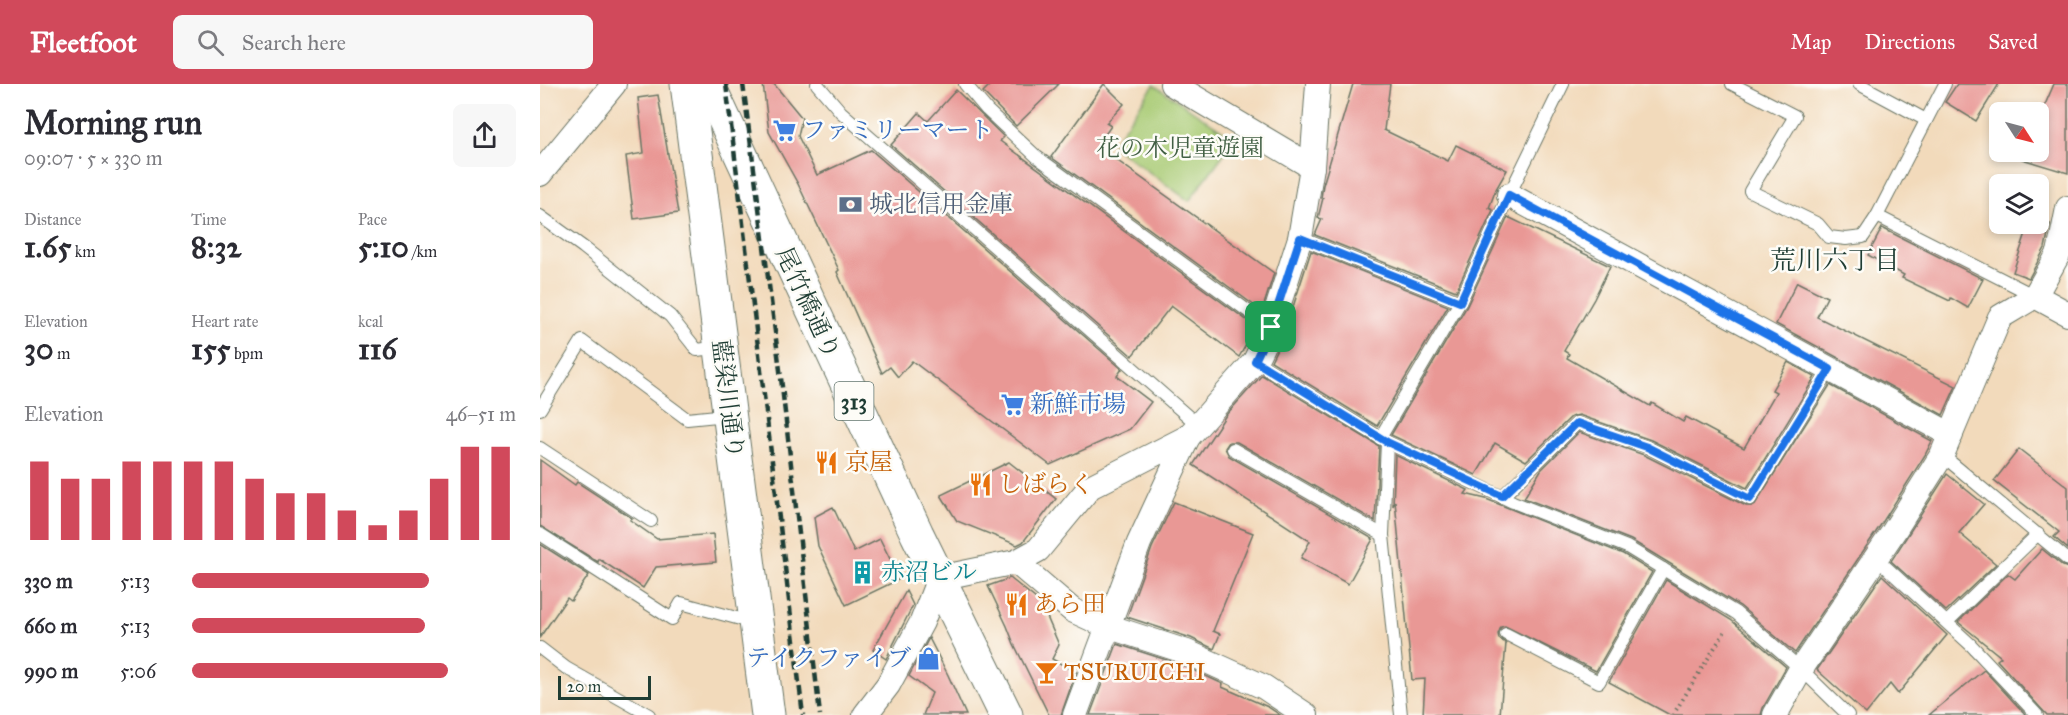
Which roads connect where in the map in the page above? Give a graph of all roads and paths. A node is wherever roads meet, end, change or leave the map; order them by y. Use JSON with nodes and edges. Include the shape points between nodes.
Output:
{"nodes":[{"id":1,"x":614,"y":84,"type":"edge"},
{"id":2,"x":687,"y":84,"type":"edge"},
{"id":3,"x":708,"y":84,"type":"edge"},
{"id":4,"x":817,"y":84,"type":"edge"},
{"id":5,"x":965,"y":84,"type":"edge"},
{"id":6,"x":1172,"y":84,"type":"edge"},
{"id":7,"x":1318,"y":84,"type":"edge"},
{"id":8,"x":1563,"y":84,"type":"edge"},
{"id":9,"x":1732,"y":84,"type":"edge"},
{"id":10,"x":1859,"y":84,"type":"edge"},
{"id":11,"x":1945,"y":84,"type":"edge"},
{"id":12,"x":1926,"y":120,"type":"junction"},
{"id":13,"x":1312,"y":167,"type":"junction"},
{"id":14,"x":540,"y":174,"type":"edge"},
{"id":15,"x":1509,"y":195,"type":"junction"},
{"id":16,"x":2068,"y":208,"type":"edge"},
{"id":17,"x":540,"y":216,"type":"edge"},
{"id":18,"x":1877,"y":216,"type":"junction"},
{"id":19,"x":1300,"y":238,"type":"junction"},
{"id":20,"x":2035,"y":296,"type":"junction"},
{"id":21,"x":1460,"y":302,"type":"junction"},
{"id":22,"x":2068,"y":314,"type":"edge"},
{"id":23,"x":1271,"y":327,"type":"junction"},
{"id":24,"x":722,"y":347,"type":"junction"},
{"id":25,"x":1255,"y":361,"type":"junction"},
{"id":26,"x":1830,"y":369,"type":"junction"},
{"id":27,"x":540,"y":409,"type":"edge"},
{"id":28,"x":730,"y":414,"type":"junction"},
{"id":29,"x":1193,"y":432,"type":"junction"},
{"id":30,"x":1383,"y":440,"type":"junction"},
{"id":31,"x":1946,"y":445,"type":"junction"},
{"id":32,"x":540,"y":448,"type":"edge"},
{"id":33,"x":1233,"y":449,"type":"dead end"},
{"id":34,"x":1502,"y":496,"type":"junction"},
{"id":35,"x":651,"y":521,"type":"dead end"},
{"id":36,"x":540,"y":534,"type":"edge"},
{"id":37,"x":2037,"y":534,"type":"junction"},
{"id":38,"x":1383,"y":535,"type":"junction"},
{"id":39,"x":1876,"y":558,"type":"junction"},
{"id":40,"x":2068,"y":560,"type":"edge"},
{"id":41,"x":1016,"y":562,"type":"junction"},
{"id":42,"x":1663,"y":569,"type":"junction"},
{"id":43,"x":939,"y":578,"type":"junction"},
{"id":44,"x":1736,"y":613,"type":"junction"},
{"id":45,"x":1947,"y":622,"type":"junction"},
{"id":46,"x":757,"y":624,"type":"junction"},
{"id":47,"x":1107,"y":626,"type":"junction"},
{"id":48,"x":1506,"y":634,"type":"dead end"},
{"id":49,"x":540,"y":648,"type":"edge"},
{"id":50,"x":1801,"y":669,"type":"junction"},
{"id":51,"x":649,"y":715,"type":"edge"},
{"id":52,"x":768,"y":715,"type":"edge"},
{"id":53,"x":865,"y":715,"type":"edge"},
{"id":54,"x":1006,"y":715,"type":"edge"},
{"id":55,"x":1075,"y":715,"type":"edge"},
{"id":56,"x":1306,"y":715,"type":"edge"},
{"id":57,"x":1401,"y":715,"type":"edge"},
{"id":58,"x":1673,"y":715,"type":"edge"},
{"id":59,"x":1775,"y":715,"type":"edge"},
{"id":60,"x":1848,"y":715,"type":"edge"},
{"id":61,"x":2037,"y":715,"type":"edge"}],
"edges":[{"from":1,"to":14,"type":"street"},
{"from":2,"to":24,"type":"main road","name":"藍染川通り"},
{"from":3,"to":43,"type":"main road","name":"尾竹橋通り","number":"313"},
{"from":4,"to":29,"type":"lane","via":[[850,120]]},
{"from":5,"to":23,"type":"lane","via":[[1037,157]]},
{"from":6,"to":13,"type":"street"},
{"from":7,"to":13,"type":"street"},
{"from":8,"to":15,"type":"lane"},
{"from":9,"to":18,"type":"lane","via":[[1795,116],[1750,191],[1818,224],[1829,237],[1863,237]]},
{"from":10,"to":12,"type":"lane"},
{"from":11,"to":12,"type":"lane"},
{"from":12,"to":18,"type":"lane"},
{"from":13,"to":19,"type":"street"},
{"from":15,"to":21,"type":"lane"},
{"from":15,"to":26,"type":"street"},
{"from":16,"to":20,"type":"street","via":[[2059,253]]},
{"from":17,"to":24,"type":"lane","via":[[670,316],[697,350]]},
{"from":18,"to":20,"type":"lane"},
{"from":19,"to":21,"type":"lane"},
{"from":19,"to":23,"type":"street"},
{"from":20,"to":22,"type":"street"},
{"from":20,"to":31,"type":"street","via":[[2000,317]]},
{"from":21,"to":30,"type":"lane"},
{"from":23,"to":25,"type":"street"},
{"from":24,"to":28,"type":"main road","name":"藍染川通り"},
{"from":25,"to":29,"type":"street"},
{"from":25,"to":30,"type":"lane"},
{"from":26,"to":31,"type":"street"},
{"from":26,"to":34,"type":"lane","via":[[1750,499],[1647,447],[1577,423]]},
{"from":27,"to":28,"type":"lane","via":[[582,341],[687,419]]},
{"from":28,"to":46,"type":"main road","name":"藍染川通り"},
{"from":29,"to":41,"type":"street","via":[[1090,487],[1038,550]]},
{"from":29,"to":47,"type":"street","via":[[1139,543]]},
{"from":30,"to":34,"type":"lane"},
{"from":30,"to":38,"type":"lane"},
{"from":31,"to":37,"type":"lane"},
{"from":31,"to":39,"type":"street"},
{"from":32,"to":35,"type":"lane"},
{"from":33,"to":38,"type":"lane"},
{"from":34,"to":42,"type":"lane","via":[[1627,547]]},
{"from":36,"to":46,"type":"lane","via":[[672,619],[681,603]]},
{"from":37,"to":40,"type":"lane"},
{"from":37,"to":45,"type":"lane"},
{"from":38,"to":57,"type":"lane"},
{"from":39,"to":45,"type":"lane"},
{"from":39,"to":50,"type":"street"},
{"from":41,"to":43,"type":"street"},
{"from":41,"to":47,"type":"street","via":[[1072,610]]},
{"from":42,"to":44,"type":"lane"},
{"from":42,"to":48,"type":"lane","via":[[1599,682]]},
{"from":43,"to":53,"type":"street","via":[[922,622],[888,685]]},
{"from":43,"to":54,"type":"main road","name":"尾竹橋通り","number":"313"},
{"from":44,"to":50,"type":"lane"},
{"from":44,"to":58,"type":"path"},
{"from":45,"to":61,"type":"lane"},
{"from":46,"to":52,"type":"main road","name":"藍染川通り"},
{"from":47,"to":55,"type":"street"},
{"from":47,"to":56,"type":"street","via":[[1187,652],[1264,687]]},
{"from":49,"to":51,"type":"lane","via":[[566,668]]},
{"from":50,"to":59,"type":"street"},
{"from":50,"to":60,"type":"lane"}]}
